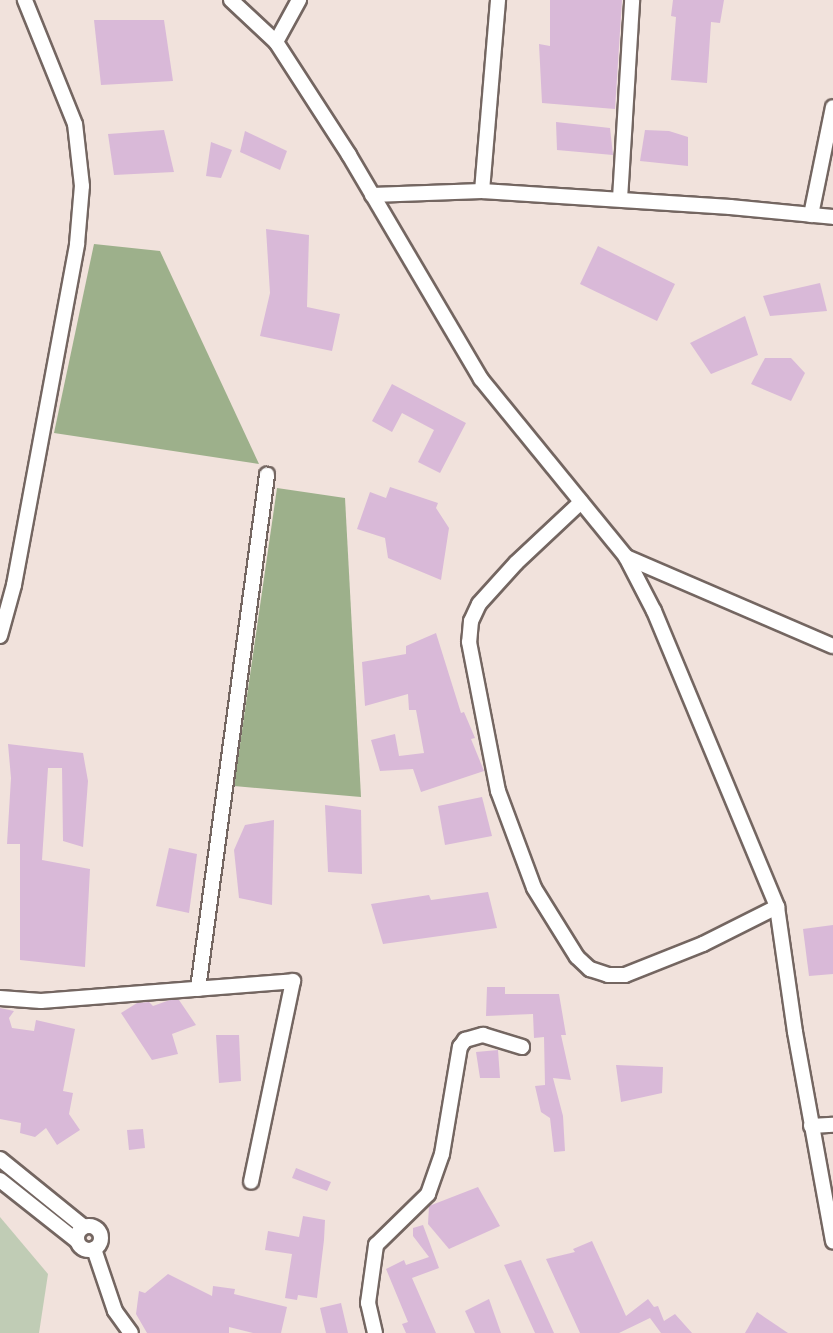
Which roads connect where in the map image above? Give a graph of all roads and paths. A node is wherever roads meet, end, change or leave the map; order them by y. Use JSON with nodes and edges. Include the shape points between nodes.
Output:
{"nodes":[{"id":1,"x":25,"y":0,"type":"edge"},
{"id":2,"x":231,"y":0,"type":"edge"},
{"id":3,"x":299,"y":0,"type":"edge"},
{"id":4,"x":498,"y":0,"type":"edge"},
{"id":5,"x":632,"y":0,"type":"edge"},
{"id":6,"x":276,"y":42,"type":"junction"},
{"id":7,"x":833,"y":107,"type":"edge"},
{"id":8,"x":482,"y":191,"type":"junction"},
{"id":9,"x":372,"y":195,"type":"junction"},
{"id":10,"x":620,"y":199,"type":"junction"},
{"id":11,"x":811,"y":215,"type":"junction"},
{"id":12,"x":833,"y":217,"type":"edge"},
{"id":13,"x":268,"y":475,"type":"dead end"},
{"id":14,"x":581,"y":502,"type":"junction"},
{"id":15,"x":626,"y":557,"type":"junction"},
{"id":16,"x":0,"y":636,"type":"edge"},
{"id":17,"x":833,"y":646,"type":"edge"},
{"id":18,"x":777,"y":907,"type":"junction"},
{"id":19,"x":198,"y":989,"type":"junction"},
{"id":20,"x":0,"y":998,"type":"edge"},
{"id":21,"x":522,"y":1048,"type":"dead end"},
{"id":22,"x":833,"y":1125,"type":"edge"},
{"id":23,"x":811,"y":1126,"type":"junction"},
{"id":24,"x":0,"y":1159,"type":"edge"},
{"id":25,"x":0,"y":1181,"type":"edge"},
{"id":26,"x":251,"y":1182,"type":"dead end"},
{"id":27,"x":80,"y":1234,"type":"junction"},
{"id":28,"x":833,"y":1242,"type":"edge"},
{"id":29,"x":94,"y":1249,"type":"junction"},
{"id":30,"x":131,"y":1333,"type":"edge"},
{"id":31,"x":375,"y":1333,"type":"edge"}],
"edges":[{"from":1,"to":16,"type":"street","via":[[75,124],[82,186],[77,244],[14,585]]},
{"from":2,"to":6,"type":"street"},
{"from":3,"to":6,"type":"street"},
{"from":4,"to":8,"type":"street"},
{"from":5,"to":10,"type":"street"},
{"from":6,"to":9,"type":"street"},
{"from":7,"to":11,"type":"street"},
{"from":8,"to":9,"type":"street"},
{"from":8,"to":10,"type":"street"},
{"from":9,"to":14,"type":"street","via":[[481,379]]},
{"from":10,"to":11,"type":"street"},
{"from":11,"to":12,"type":"street"},
{"from":13,"to":19,"type":"street"},
{"from":14,"to":15,"type":"street"},
{"from":14,"to":18,"type":"street","via":[[516,563],[479,604],[471,621],[469,642],[498,791],[534,888],[577,957],[590,969],[608,975],[625,975],[703,944]]},
{"from":15,"to":17,"type":"street"},
{"from":15,"to":18,"type":"street","via":[[654,611]]},
{"from":18,"to":23,"type":"street"},
{"from":19,"to":20,"type":"street","via":[[41,1001]]},
{"from":19,"to":26,"type":"street","via":[[293,981]]},
{"from":21,"to":31,"type":"street","via":[[483,1035],[465,1040],[460,1047],[442,1154],[428,1194],[376,1245],[368,1303]]},
{"from":22,"to":23,"type":"street"},
{"from":23,"to":28,"type":"street"},
{"from":24,"to":27,"type":"street"},
{"from":25,"to":27,"type":"street"},
{"from":27,"to":29,"type":"street","via":[[83,1249]]},
{"from":27,"to":29,"type":"street","via":[[98,1231],[100,1241]]},
{"from":29,"to":30,"type":"street","via":[[115,1311]]}]}
